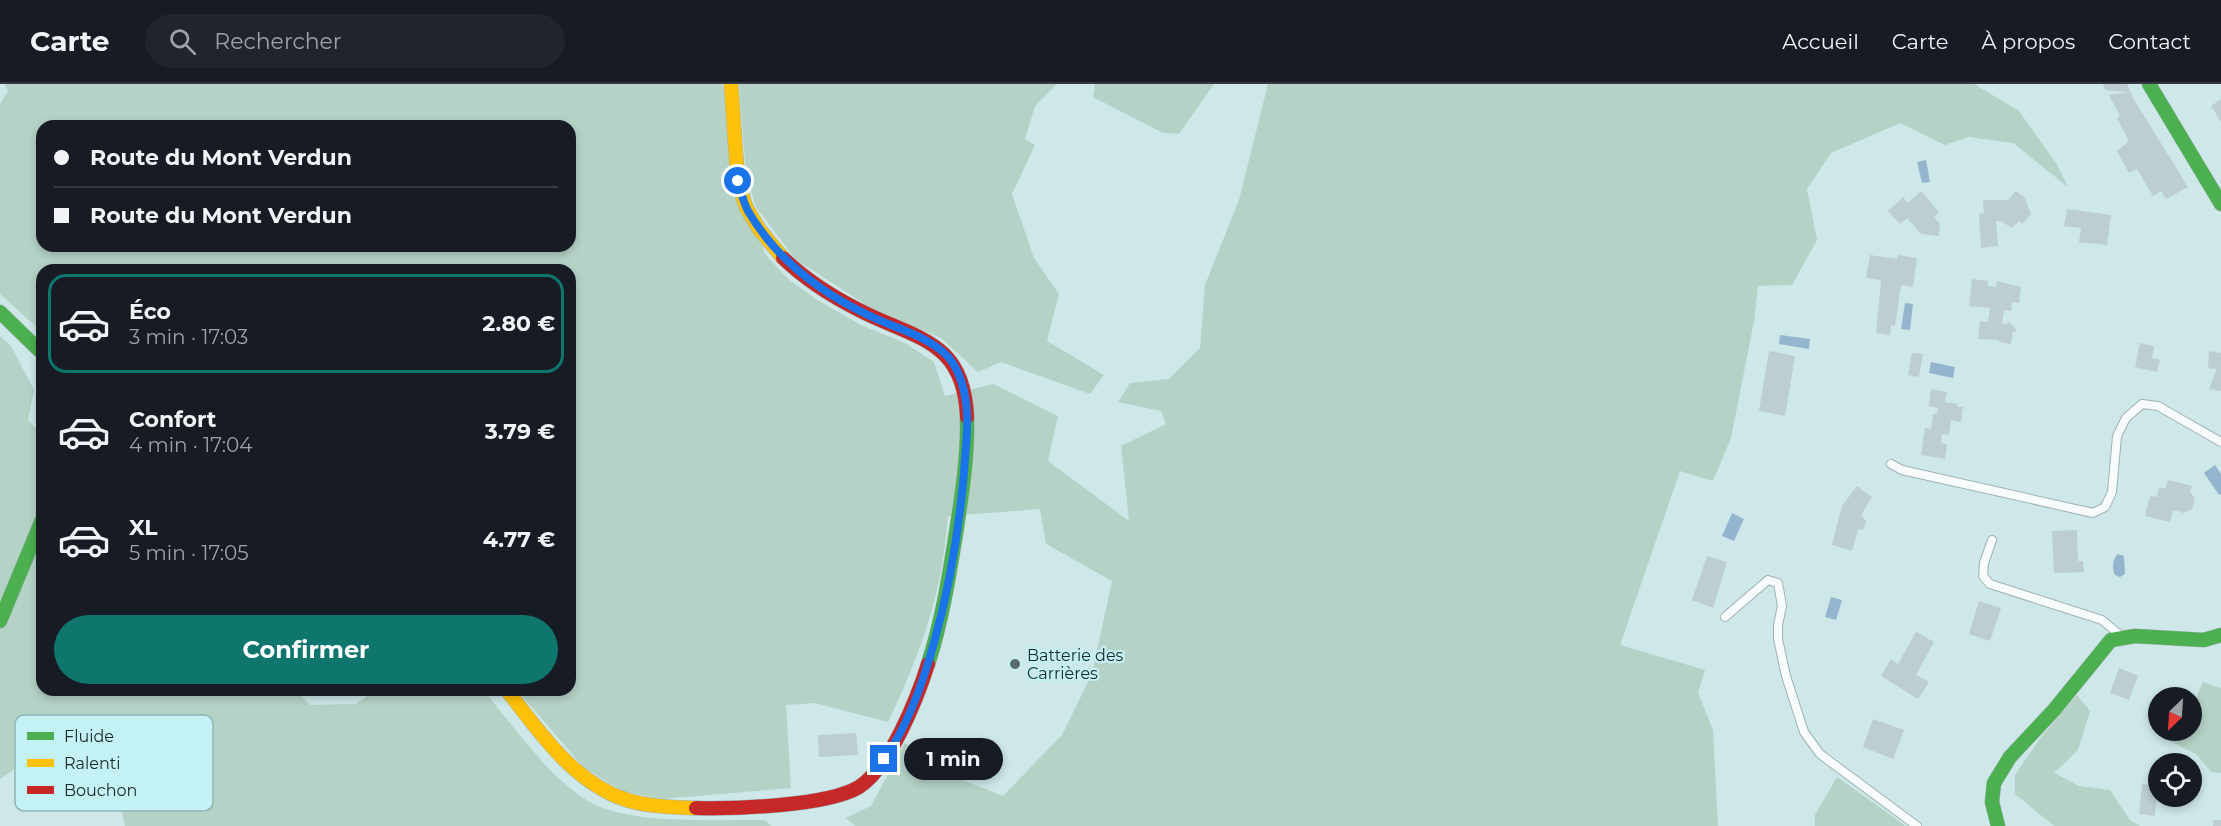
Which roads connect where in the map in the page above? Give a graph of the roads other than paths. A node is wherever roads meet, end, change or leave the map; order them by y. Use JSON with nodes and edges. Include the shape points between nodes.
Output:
{"nodes":[{"id":1,"x":731,"y":84,"type":"edge"},
{"id":2,"x":2150,"y":84,"type":"edge"},
{"id":3,"x":2221,"y":204,"type":"edge"},
{"id":4,"x":0,"y":312,"type":"edge"},
{"id":5,"x":36,"y":347,"type":"edge"},
{"id":6,"x":2221,"y":442,"type":"edge"},
{"id":7,"x":1891,"y":464,"type":"dead end"},
{"id":8,"x":36,"y":534,"type":"edge"},
{"id":9,"x":1992,"y":540,"type":"dead end"},
{"id":10,"x":1725,"y":617,"type":"dead end"},
{"id":11,"x":0,"y":621,"type":"edge"},
{"id":12,"x":2221,"y":635,"type":"edge"},
{"id":13,"x":2122,"y":638,"type":"junction"},
{"id":14,"x":512,"y":696,"type":"edge"},
{"id":15,"x":1917,"y":826,"type":"edge"},
{"id":16,"x":1998,"y":826,"type":"edge"}],
"edges":[{"from":1,"to":14,"type":"street","via":[[738,181],[747,209],[776,251],[826,292],[944,352],[964,388],[967,414],[961,502],[948,584],[918,693],[895,744],[858,787],[828,798],[793,803],[697,809],[660,807],[618,797],[585,778]]},
{"from":2,"to":3,"type":"street"},
{"from":4,"to":5,"type":"street"},
{"from":6,"to":7,"type":"lane","via":[[2158,406],[2142,404],[2126,418],[2117,436],[2112,492],[2105,507],[2093,513],[1902,470]]},
{"from":8,"to":11,"type":"street"},
{"from":9,"to":13,"type":"lane","via":[[1983,576],[1990,584],[2102,620]]},
{"from":10,"to":15,"type":"lane","via":[[1768,580],[1778,584],[1782,606],[1778,639],[1803,732],[1820,754]]},
{"from":12,"to":13,"type":"street","via":[[2204,640]]},
{"from":13,"to":16,"type":"street","via":[[2111,640],[2010,757],[1994,783],[1992,802]]}]}
